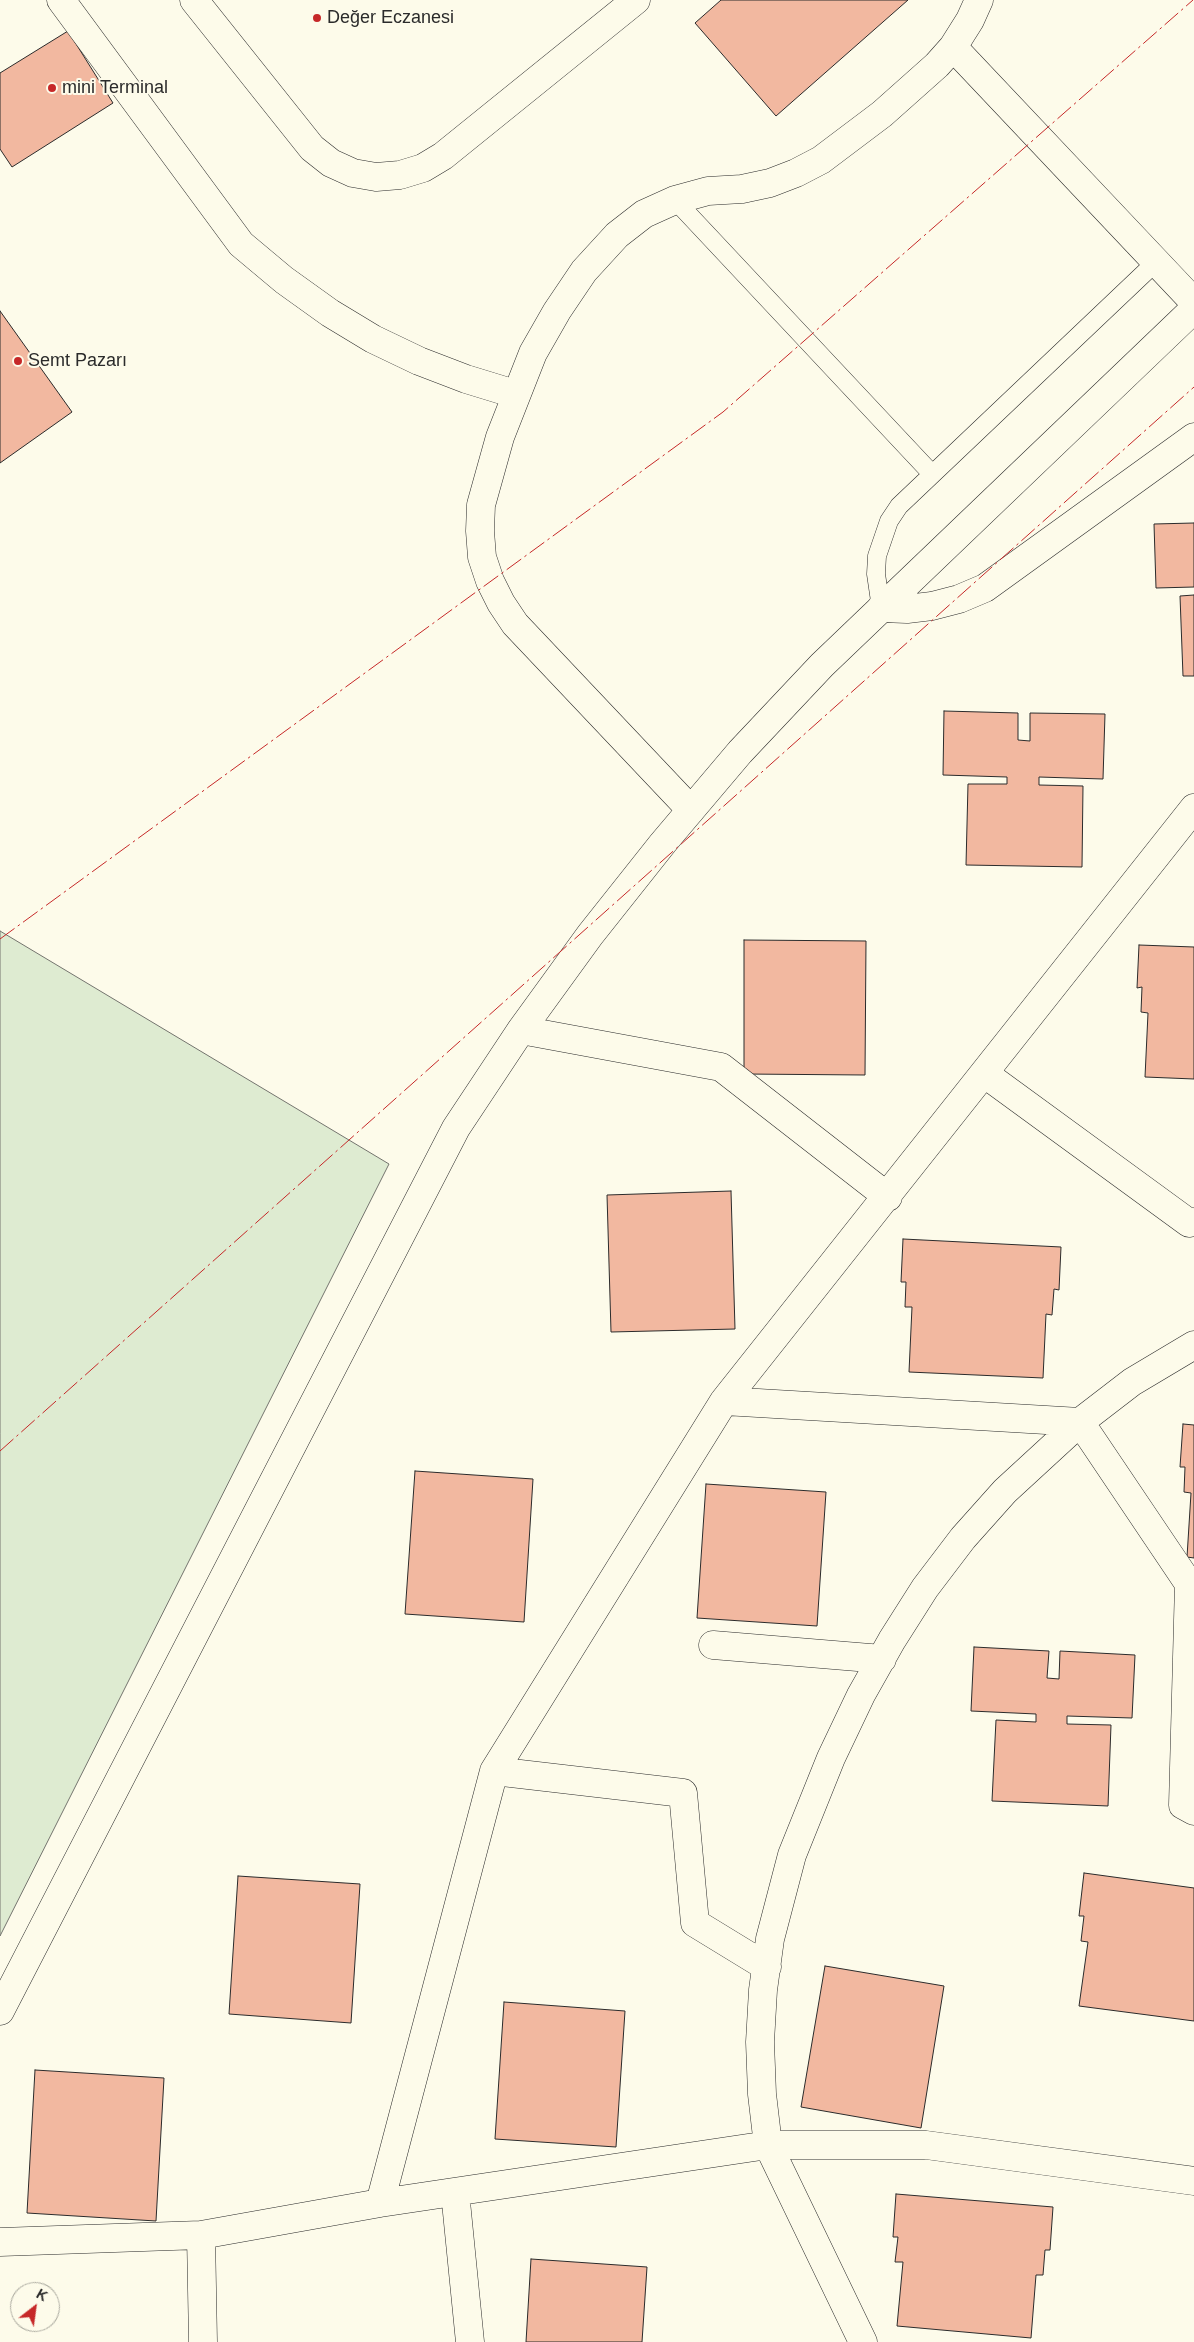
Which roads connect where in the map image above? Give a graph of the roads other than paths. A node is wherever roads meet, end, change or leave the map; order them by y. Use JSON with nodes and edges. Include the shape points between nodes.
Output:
{"nodes":[{"id":1,"x":61,"y":0,"type":"edge"},
{"id":2,"x":194,"y":0,"type":"edge"},
{"id":3,"x":636,"y":0,"type":"edge"},
{"id":4,"x":979,"y":0,"type":"edge"},
{"id":5,"x":953,"y":47,"type":"junction"},
{"id":6,"x":675,"y":200,"type":"junction"},
{"id":7,"x":1156,"y":262,"type":"junction"},
{"id":8,"x":1194,"y":302,"type":"edge"},
{"id":9,"x":1194,"y":309,"type":"edge"},
{"id":10,"x":515,"y":394,"type":"junction"},
{"id":11,"x":1194,"y":436,"type":"edge"},
{"id":12,"x":932,"y":474,"type":"junction"},
{"id":13,"x":881,"y":608,"type":"junction"},
{"id":14,"x":1194,"y":808,"type":"edge"},
{"id":15,"x":691,"y":810,"type":"junction"},
{"id":16,"x":521,"y":1030,"type":"junction"},
{"id":17,"x":984,"y":1074,"type":"junction"},
{"id":18,"x":888,"y":1196,"type":"junction"},
{"id":19,"x":1194,"y":1222,"type":"edge"},
{"id":20,"x":1194,"y":1345,"type":"edge"},
{"id":21,"x":724,"y":1401,"type":"junction"},
{"id":22,"x":1080,"y":1422,"type":"junction"},
{"id":23,"x":1192,"y":1584,"type":"edge"},
{"id":24,"x":713,"y":1645,"type":"dead end"},
{"id":25,"x":882,"y":1658,"type":"junction"},
{"id":26,"x":494,"y":1771,"type":"junction"},
{"id":27,"x":1194,"y":1811,"type":"edge"},
{"id":28,"x":767,"y":1967,"type":"junction"},
{"id":29,"x":0,"y":2011,"type":"edge"},
{"id":30,"x":768,"y":2145,"type":"junction"},
{"id":31,"x":1194,"y":2180,"type":"edge"},
{"id":32,"x":455,"y":2192,"type":"junction"},
{"id":33,"x":380,"y":2204,"type":"junction"},
{"id":34,"x":201,"y":2236,"type":"junction"},
{"id":35,"x":0,"y":2242,"type":"edge"},
{"id":36,"x":203,"y":2342,"type":"edge"},
{"id":37,"x":470,"y":2342,"type":"edge"},
{"id":38,"x":863,"y":2342,"type":"edge"}],
"edges":[{"from":1,"to":10,"type":"street","via":[[242,244],[292,286],[373,339],[419,361]]},
{"from":2,"to":3,"type":"street","via":[[312,148],[331,163],[353,173],[376,177],[400,175],[423,168],[443,156]]},
{"from":4,"to":5,"type":"street"},
{"from":5,"to":6,"type":"street","via":[[882,114],[821,160],[770,183]]},
{"from":5,"to":7,"type":"street"},
{"from":6,"to":10,"type":"street","via":[[644,214],[600,252],[557,311]]},
{"from":6,"to":12,"type":"lane"},
{"from":7,"to":8,"type":"street"},
{"from":7,"to":12,"type":"lane"},
{"from":9,"to":13,"type":"street"},
{"from":10,"to":15,"type":"street","via":[[481,505],[482,557],[490,581],[515,624]]},
{"from":11,"to":13,"type":"street","via":[[985,588],[932,606]]},
{"from":12,"to":13,"type":"lane","via":[[899,506],[882,538],[876,574]]},
{"from":13,"to":15,"type":"street","via":[[740,752]]},
{"from":14,"to":17,"type":"street"},
{"from":15,"to":16,"type":"street","via":[[590,935]]},
{"from":16,"to":18,"type":"street","via":[[721,1068]]},
{"from":16,"to":29,"type":"street","via":[[456,1128]]},
{"from":17,"to":18,"type":"street"},
{"from":17,"to":19,"type":"street","via":[[1189,1223]]},
{"from":18,"to":21,"type":"street"},
{"from":20,"to":22,"type":"street","via":[[1132,1382]]},
{"from":21,"to":22,"type":"street"},
{"from":21,"to":26,"type":"street"},
{"from":22,"to":23,"type":"street"},
{"from":22,"to":25,"type":"street","via":[[1005,1491],[964,1538],[926,1588]]},
{"from":23,"to":27,"type":"street","via":[[1183,1805]]},
{"from":24,"to":25,"type":"street"},
{"from":25,"to":28,"type":"street","via":[[831,1758],[798,1839],[782,1889]]},
{"from":26,"to":28,"type":"street","via":[[682,1793],[695,1923]]},
{"from":26,"to":33,"type":"street"},
{"from":28,"to":30,"type":"street","via":[[760,2042]]},
{"from":30,"to":31,"type":"street","via":[[926,2146]]},
{"from":30,"to":32,"type":"street"},
{"from":30,"to":38,"type":"street"},
{"from":32,"to":33,"type":"street"},
{"from":32,"to":37,"type":"street"},
{"from":33,"to":34,"type":"street"},
{"from":34,"to":35,"type":"street"},
{"from":34,"to":36,"type":"street"}]}
